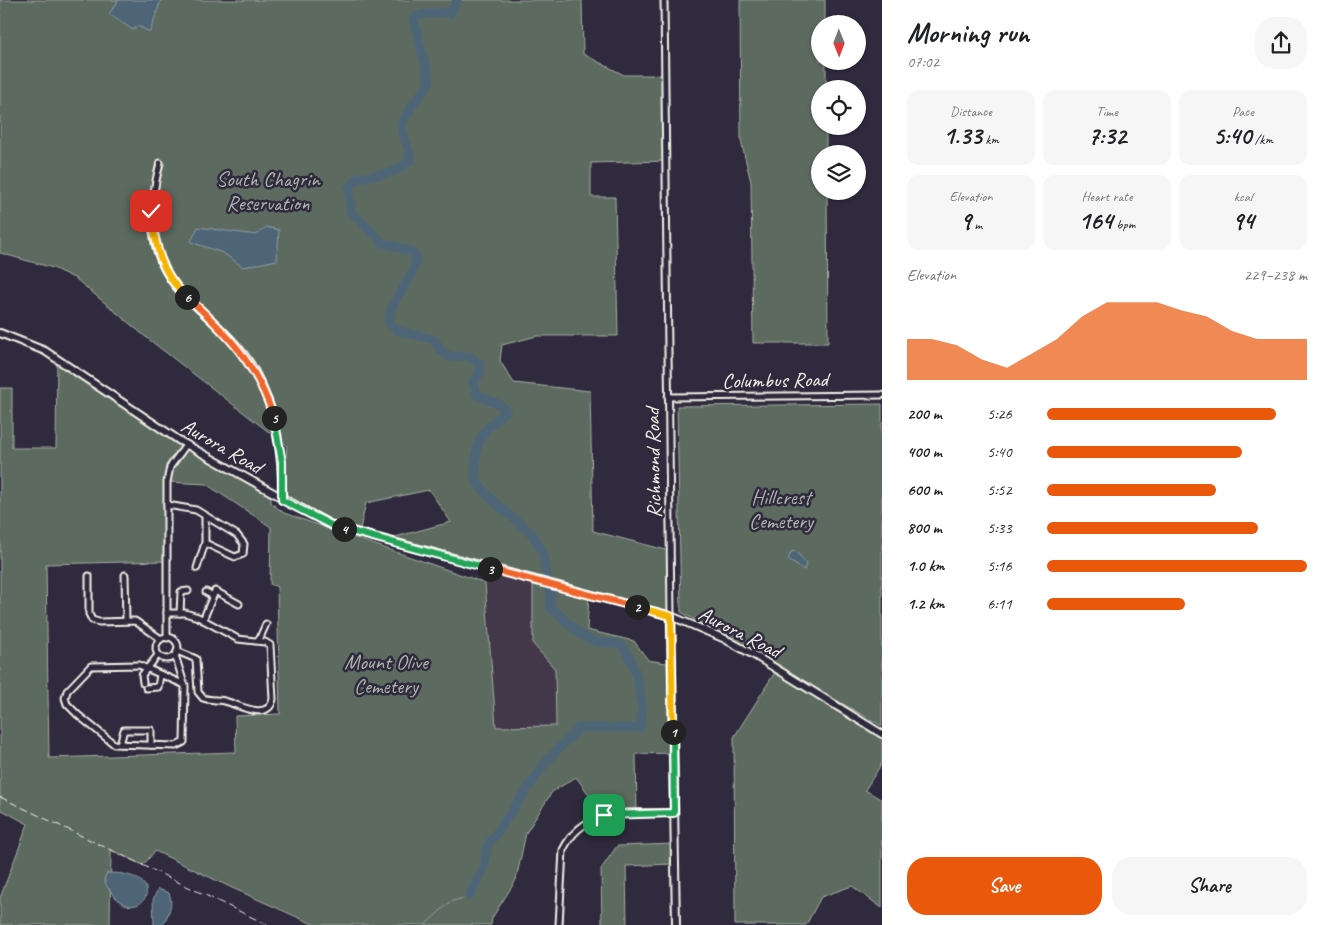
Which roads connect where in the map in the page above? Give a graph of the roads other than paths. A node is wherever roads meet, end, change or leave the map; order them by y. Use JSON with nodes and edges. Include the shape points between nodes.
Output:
{"nodes":[{"id":1,"x":664,"y":0,"type":"edge"},
{"id":2,"x":160,"y":163,"type":"dead end"},
{"id":3,"x":0,"y":333,"type":"edge"},
{"id":4,"x":882,"y":395,"type":"edge"},
{"id":5,"x":668,"y":397,"type":"junction"},
{"id":6,"x":186,"y":445,"type":"junction"},
{"id":7,"x":282,"y":500,"type":"junction"},
{"id":8,"x":167,"y":505,"type":"junction"},
{"id":9,"x":205,"y":515,"type":"junction"},
{"id":10,"x":205,"y":544,"type":"junction"},
{"id":11,"x":197,"y":568,"type":"dead end"},
{"id":12,"x":125,"y":575,"type":"dead end"},
{"id":13,"x":89,"y":576,"type":"dead end"},
{"id":14,"x":188,"y":592,"type":"dead end"},
{"id":15,"x":206,"y":592,"type":"dead end"},
{"id":16,"x":213,"y":596,"type":"junction"},
{"id":17,"x":239,"y":604,"type":"dead end"},
{"id":18,"x":167,"y":612,"type":"junction"},
{"id":19,"x":180,"y":613,"type":"junction"},
{"id":20,"x":671,"y":616,"type":"junction"},
{"id":21,"x":126,"y":620,"type":"junction"},
{"id":22,"x":203,"y":620,"type":"junction"},
{"id":23,"x":266,"y":624,"type":"dead end"},
{"id":24,"x":167,"y":638,"type":"junction"},
{"id":25,"x":161,"y":639,"type":"junction"},
{"id":26,"x":259,"y":640,"type":"junction"},
{"id":27,"x":176,"y":653,"type":"junction"},
{"id":28,"x":158,"y":655,"type":"junction"},
{"id":29,"x":147,"y":668,"type":"junction"},
{"id":30,"x":160,"y":675,"type":"junction"},
{"id":31,"x":184,"y":684,"type":"junction"},
{"id":32,"x":882,"y":734,"type":"edge"},
{"id":33,"x":120,"y":744,"type":"junction"},
{"id":34,"x":150,"y":745,"type":"junction"},
{"id":35,"x":674,"y":813,"type":"junction"},
{"id":36,"x":559,"y":925,"type":"edge"},
{"id":37,"x":676,"y":925,"type":"edge"}],
"edges":[{"from":1,"to":5,"type":"street","name":"Richmond Road"},
{"from":2,"to":7,"type":"street","via":[[151,211],[156,249],[164,271],[182,293],[236,344],[254,370],[277,430],[282,462]]},
{"from":3,"to":6,"type":"main road","name":"Aurora Road","via":[[45,351]]},
{"from":4,"to":5,"type":"street","name":"Columbus Road"},
{"from":5,"to":20,"type":"street","name":"Richmond Road"},
{"from":6,"to":7,"type":"main road","name":"Aurora Road"},
{"from":6,"to":8,"type":"street","via":[[170,467]]},
{"from":7,"to":20,"type":"main road","name":"Aurora Road","via":[[333,526]]},
{"from":8,"to":9,"type":"street","via":[[196,510]]},
{"from":8,"to":18,"type":"street"},
{"from":9,"to":10,"type":"street"},
{"from":9,"to":10,"type":"street","via":[[237,535],[245,550],[235,557]]},
{"from":10,"to":11,"type":"street"},
{"from":12,"to":21,"type":"street"},
{"from":13,"to":21,"type":"street","via":[[89,614],[92,620]]},
{"from":14,"to":19,"type":"street","via":[[181,592]]},
{"from":15,"to":16,"type":"street"},
{"from":16,"to":17,"type":"street","via":[[215,591]]},
{"from":16,"to":22,"type":"street"},
{"from":18,"to":19,"type":"street"},
{"from":18,"to":24,"type":"street"},
{"from":19,"to":22,"type":"street"},
{"from":20,"to":32,"type":"main road","name":"Aurora Road","via":[[752,654]]},
{"from":20,"to":35,"type":"main road","name":"Richmond Road"},
{"from":21,"to":25,"type":"street","via":[[140,623]]},
{"from":22,"to":26,"type":"street","via":[[238,639]]},
{"from":23,"to":26,"type":"street"},
{"from":24,"to":25,"type":"street"},
{"from":24,"to":27,"type":"street","via":[[175,642]]},
{"from":25,"to":28,"type":"street","via":[[156,647]]},
{"from":26,"to":27,"type":"street","via":[[268,643],[272,651],[273,699],[267,710],[248,710],[226,701],[203,698],[198,692],[196,659]]},
{"from":27,"to":28,"type":"street","via":[[167,659]]},
{"from":27,"to":31,"type":"street"},
{"from":28,"to":29,"type":"street"},
{"from":29,"to":30,"type":"street"},
{"from":29,"to":30,"type":"street","via":[[142,675],[144,685],[158,687]]},
{"from":29,"to":33,"type":"street","via":[[140,665],[91,666],[67,691],[65,698],[73,710],[114,744]]},
{"from":30,"to":31,"type":"street"},
{"from":31,"to":34,"type":"street","via":[[184,742],[176,746]]},
{"from":33,"to":34,"type":"street"},
{"from":33,"to":34,"type":"street","via":[[124,730],[151,730]]},
{"from":35,"to":36,"type":"street","via":[[604,815],[580,826],[563,850]]},
{"from":35,"to":37,"type":"main road","name":"Richmond Road"}]}
